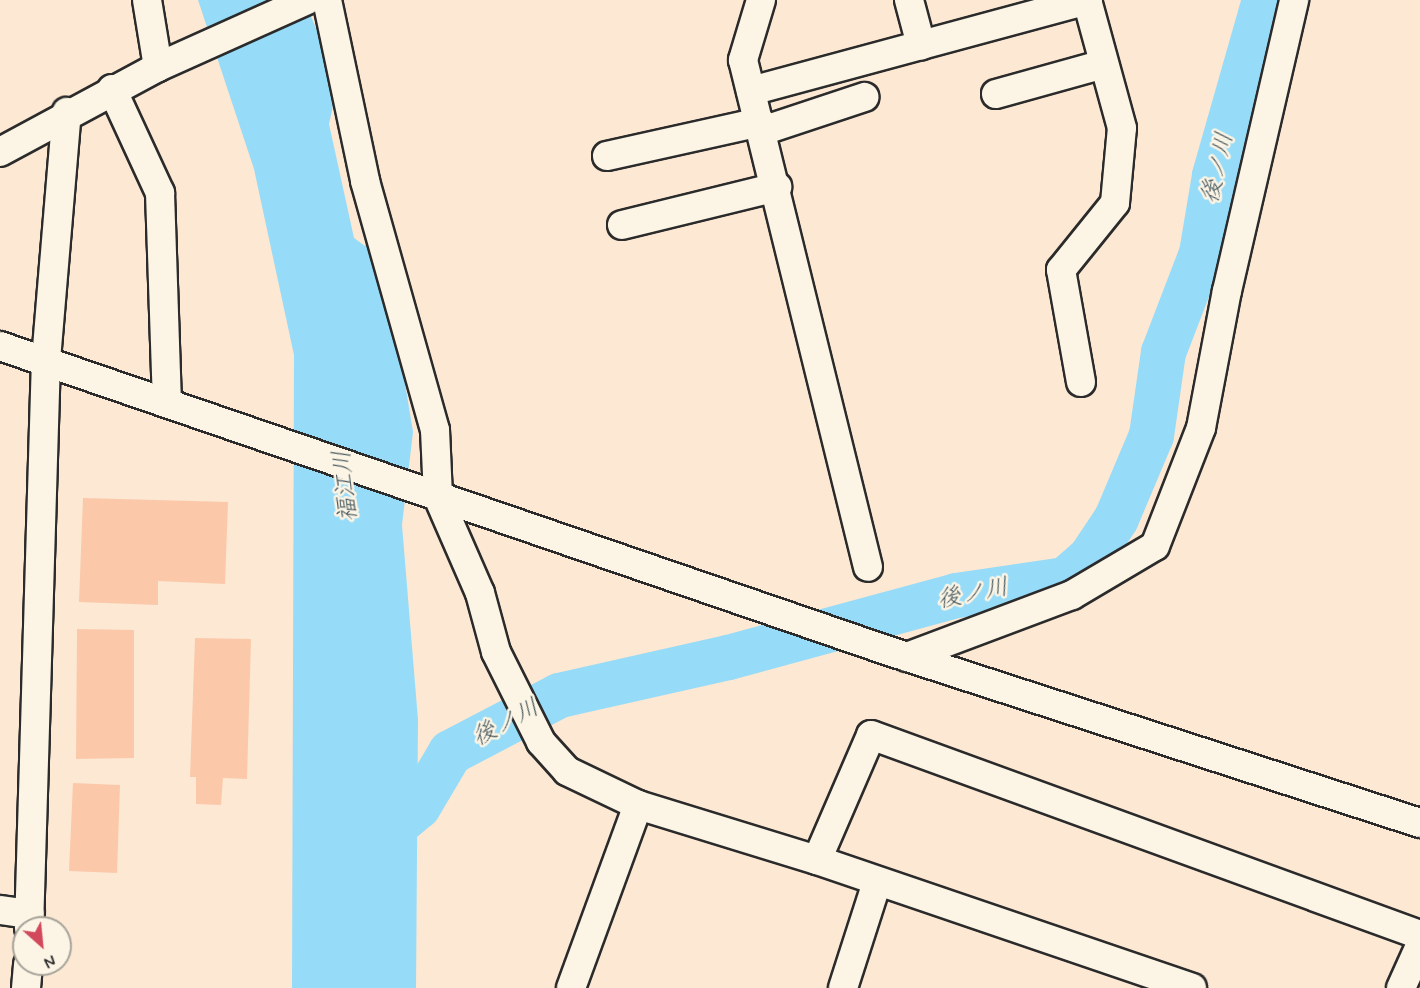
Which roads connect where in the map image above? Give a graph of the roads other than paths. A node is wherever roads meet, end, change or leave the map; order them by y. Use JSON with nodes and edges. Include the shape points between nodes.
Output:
{"nodes":[{"id":1,"x":147,"y":0,"type":"edge"},
{"id":2,"x":307,"y":0,"type":"edge"},
{"id":3,"x":327,"y":0,"type":"edge"},
{"id":4,"x":761,"y":0,"type":"edge"},
{"id":5,"x":909,"y":0,"type":"edge"},
{"id":6,"x":1088,"y":0,"type":"edge"},
{"id":7,"x":1294,"y":0,"type":"edge"},
{"id":8,"x":921,"y":45,"type":"junction"},
{"id":9,"x":167,"y":62,"type":"junction"},
{"id":10,"x":1104,"y":64,"type":"junction"},
{"id":11,"x":112,"y":89,"type":"junction"},
{"id":12,"x":752,"y":91,"type":"junction"},
{"id":13,"x":996,"y":94,"type":"dead end"},
{"id":14,"x":864,"y":97,"type":"dead end"},
{"id":15,"x":67,"y":112,"type":"junction"},
{"id":16,"x":761,"y":126,"type":"junction"},
{"id":17,"x":0,"y":152,"type":"edge"},
{"id":18,"x":607,"y":156,"type":"dead end"},
{"id":19,"x":777,"y":187,"type":"junction"},
{"id":20,"x":622,"y":225,"type":"dead end"},
{"id":21,"x":0,"y":346,"type":"edge"},
{"id":22,"x":46,"y":360,"type":"junction"},
{"id":23,"x":1081,"y":382,"type":"dead end"},
{"id":24,"x":167,"y":403,"type":"junction"},
{"id":25,"x":438,"y":497,"type":"junction"},
{"id":26,"x":868,"y":567,"type":"dead end"},
{"id":27,"x":907,"y":657,"type":"junction"},
{"id":28,"x":638,"y":805,"type":"junction"},
{"id":29,"x":1420,"y":823,"type":"edge"},
{"id":30,"x":817,"y":860,"type":"junction"},
{"id":31,"x":878,"y":882,"type":"junction"},
{"id":32,"x":0,"y":910,"type":"edge"},
{"id":33,"x":16,"y":916,"type":"edge"},
{"id":34,"x":30,"y":916,"type":"edge"},
{"id":35,"x":1420,"y":935,"type":"edge"},
{"id":36,"x":1420,"y":946,"type":"edge"},
{"id":37,"x":571,"y":988,"type":"edge"},
{"id":38,"x":843,"y":988,"type":"edge"},
{"id":39,"x":1192,"y":988,"type":"edge"},
{"id":40,"x":1401,"y":988,"type":"edge"}],
"edges":[{"from":1,"to":9,"type":"street"},
{"from":2,"to":9,"type":"street"},
{"from":3,"to":25,"type":"street","via":[[365,181],[435,430]]},
{"from":4,"to":12,"type":"street","via":[[743,60]]},
{"from":5,"to":8,"type":"street"},
{"from":6,"to":8,"type":"street"},
{"from":6,"to":10,"type":"street"},
{"from":7,"to":27,"type":"street","via":[[1227,291],[1202,428],[1155,546],[1072,595]]},
{"from":8,"to":12,"type":"street"},
{"from":9,"to":11,"type":"street"},
{"from":10,"to":13,"type":"street"},
{"from":10,"to":23,"type":"street","via":[[1122,128],[1115,203],[1061,270]]},
{"from":11,"to":15,"type":"street"},
{"from":11,"to":24,"type":"street","via":[[160,193]]},
{"from":12,"to":16,"type":"street"},
{"from":14,"to":16,"type":"street"},
{"from":15,"to":17,"type":"street"},
{"from":15,"to":22,"type":"street"},
{"from":16,"to":18,"type":"street"},
{"from":16,"to":19,"type":"street"},
{"from":19,"to":20,"type":"street"},
{"from":19,"to":26,"type":"street"},
{"from":21,"to":22,"type":"street"},
{"from":22,"to":24,"type":"street"},
{"from":22,"to":34,"type":"street"},
{"from":24,"to":25,"type":"street"},
{"from":25,"to":27,"type":"street"},
{"from":25,"to":28,"type":"street","via":[[480,593],[496,652],[541,742],[567,771]]},
{"from":27,"to":29,"type":"street"},
{"from":28,"to":30,"type":"street"},
{"from":28,"to":37,"type":"street"},
{"from":30,"to":31,"type":"street"},
{"from":30,"to":35,"type":"street","via":[[871,735]]},
{"from":31,"to":38,"type":"street"},
{"from":31,"to":39,"type":"street"},
{"from":32,"to":33,"type":"street"},
{"from":36,"to":40,"type":"street"}]}
